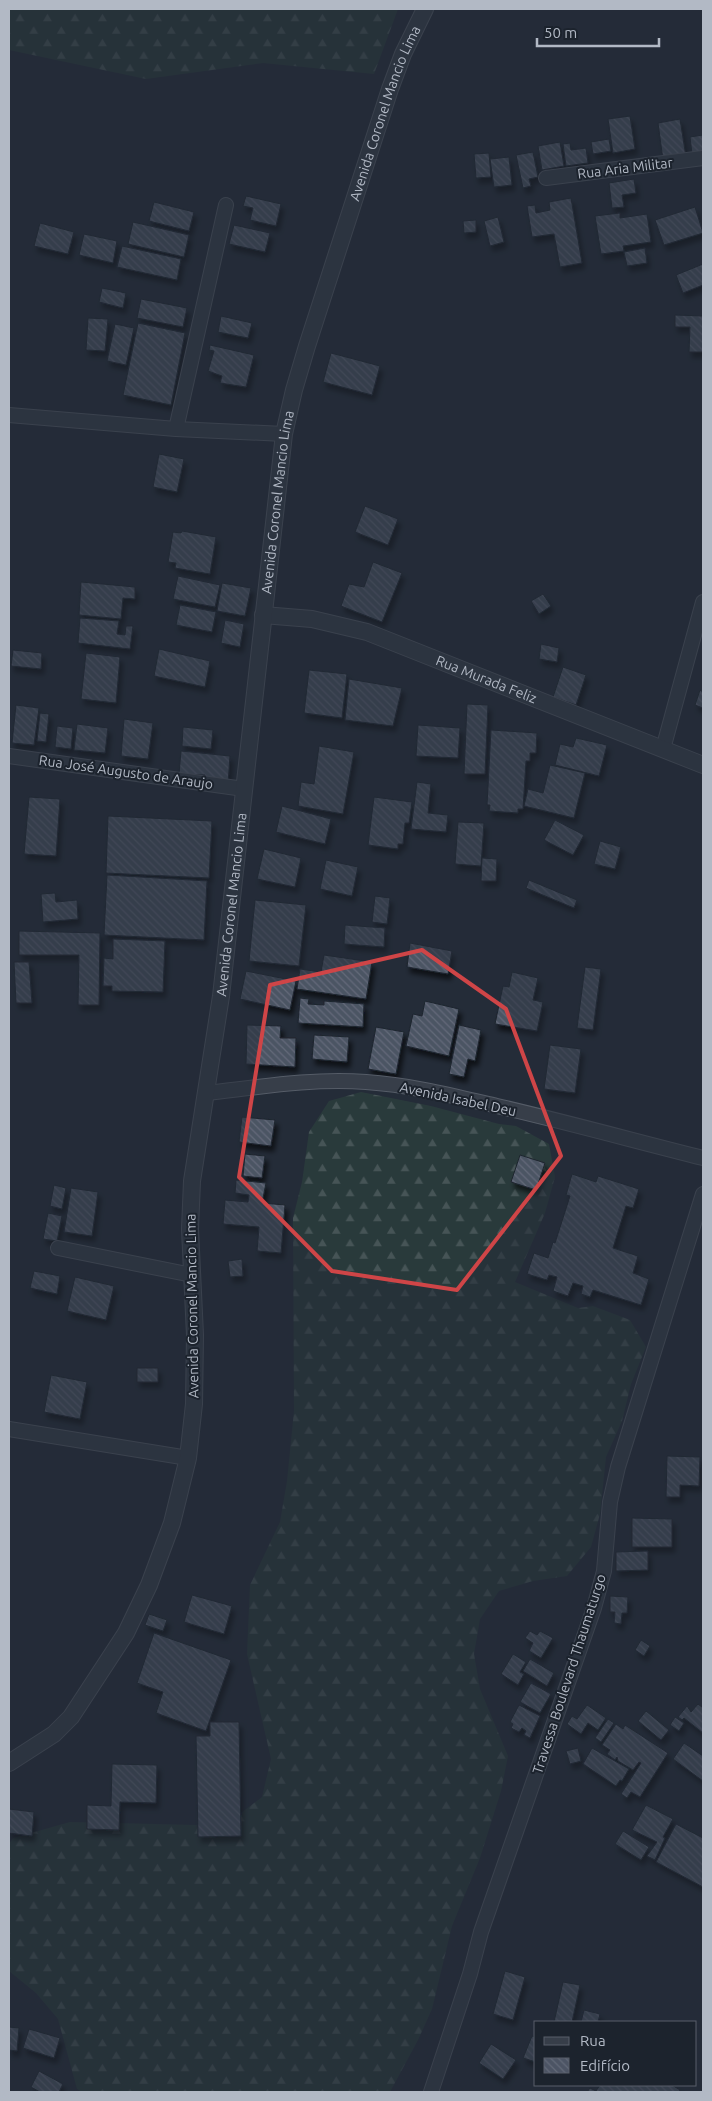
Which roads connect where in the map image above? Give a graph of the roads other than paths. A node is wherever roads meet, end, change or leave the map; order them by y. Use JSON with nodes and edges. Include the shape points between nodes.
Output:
{"nodes":[{"id":1,"x":425,"y":9,"type":"edge"},
{"id":2,"x":703,"y":158,"type":"edge"},
{"id":3,"x":546,"y":178,"type":"dead end"},
{"id":4,"x":226,"y":205,"type":"dead end"},
{"id":5,"x":9,"y":416,"type":"edge"},
{"id":6,"x":176,"y":429,"type":"junction"},
{"id":7,"x":284,"y":434,"type":"junction"},
{"id":8,"x":703,"y":602,"type":"edge"},
{"id":9,"x":263,"y":615,"type":"junction"},
{"id":10,"x":664,"y":749,"type":"junction"},
{"id":11,"x":9,"y":756,"type":"edge"},
{"id":12,"x":703,"y":765,"type":"edge"},
{"id":13,"x":244,"y":789,"type":"junction"},
{"id":14,"x":208,"y":1093,"type":"junction"},
{"id":15,"x":703,"y":1158,"type":"edge"},
{"id":16,"x":703,"y":1194,"type":"edge"},
{"id":17,"x":58,"y":1248,"type":"dead end"},
{"id":18,"x":192,"y":1275,"type":"junction"},
{"id":19,"x":9,"y":1430,"type":"edge"},
{"id":20,"x":188,"y":1458,"type":"junction"},
{"id":21,"x":9,"y":1763,"type":"edge"},
{"id":22,"x":431,"y":2092,"type":"edge"}],
"edges":[{"from":1,"to":7,"type":"street","name":"Avenida Coronel Mancio Lima","via":[[390,89],[306,346]]},
{"from":2,"to":3,"type":"street","name":"Rua Aria Militar"},
{"from":4,"to":6,"type":"street"},
{"from":5,"to":6,"type":"street"},
{"from":6,"to":7,"type":"street"},
{"from":7,"to":9,"type":"street","name":"Avenida Coronel Mancio Lima"},
{"from":8,"to":10,"type":"street"},
{"from":9,"to":10,"type":"street","name":"Rua Murada Feliz","via":[[312,619],[367,632]]},
{"from":9,"to":13,"type":"street","name":"Avenida Coronel Mancio Lima"},
{"from":10,"to":12,"type":"street","name":"Rua Murada Feliz"},
{"from":11,"to":13,"type":"street","name":"Rua José Augusto de Araujo"},
{"from":13,"to":14,"type":"street","name":"Avenida Coronel Mancio Lima"},
{"from":14,"to":15,"type":"street","name":"Avenida Isabel Deu","via":[[306,1082],[366,1082],[398,1086],[516,1110]]},
{"from":14,"to":18,"type":"street","name":"Avenida Coronel Mancio Lima","via":[[197,1139],[192,1181]]},
{"from":16,"to":22,"type":"street","name":"Travessa Boulevard Thaumaturgo","via":[[618,1467],[610,1502],[604,1572],[594,1608],[481,1932]]},
{"from":17,"to":18,"type":"street"},
{"from":18,"to":20,"type":"street","name":"Avenida Coronel Mancio Lima","via":[[194,1404]]},
{"from":19,"to":20,"type":"street"},
{"from":20,"to":21,"type":"street","name":"Avenida Coronel Mancio Lima","via":[[172,1523],[149,1585],[126,1633],[71,1717],[54,1734]]}]}
